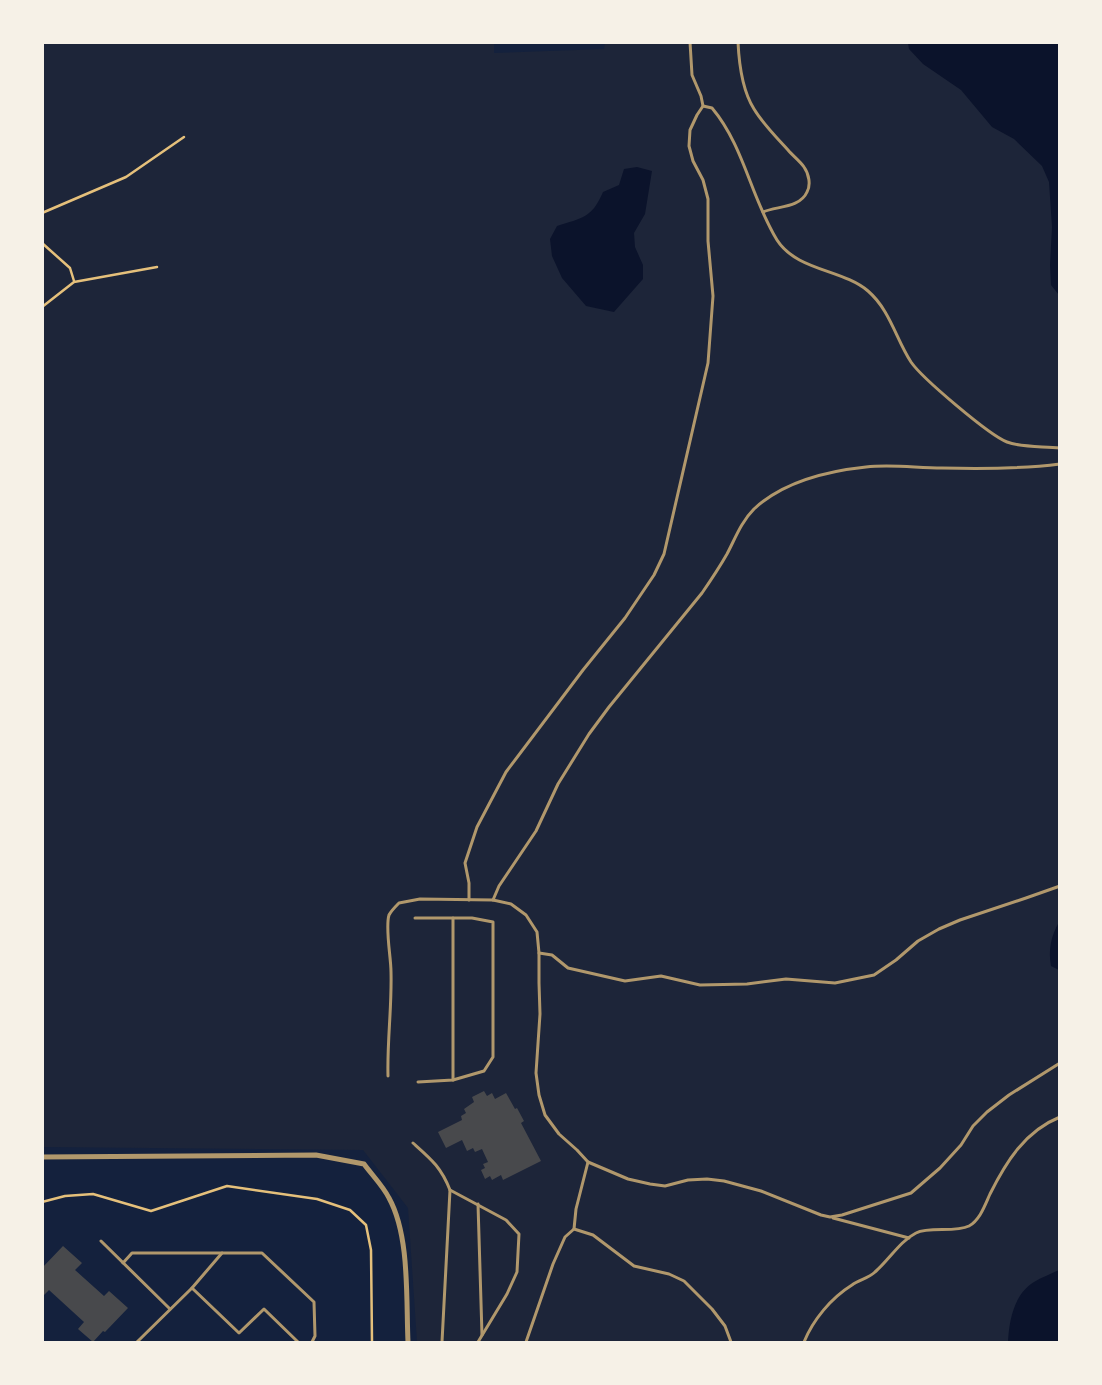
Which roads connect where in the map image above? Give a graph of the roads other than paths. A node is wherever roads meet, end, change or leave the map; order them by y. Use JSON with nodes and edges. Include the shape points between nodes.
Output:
{"nodes":[{"id":1,"x":690,"y":42,"type":"edge"},
{"id":2,"x":738,"y":42,"type":"edge"},
{"id":3,"x":703,"y":106,"type":"junction"},
{"id":4,"x":763,"y":212,"type":"junction"},
{"id":5,"x":1060,"y":448,"type":"edge"},
{"id":6,"x":1060,"y":464,"type":"edge"},
{"id":7,"x":1060,"y":886,"type":"edge"},
{"id":8,"x":469,"y":900,"type":"junction"},
{"id":9,"x":493,"y":900,"type":"junction"},
{"id":10,"x":415,"y":918,"type":"dead end"},
{"id":11,"x":453,"y":918,"type":"junction"},
{"id":12,"x":539,"y":952,"type":"junction"},
{"id":13,"x":1060,"y":1063,"type":"edge"},
{"id":14,"x":388,"y":1076,"type":"dead end"},
{"id":15,"x":453,"y":1080,"type":"junction"},
{"id":16,"x":418,"y":1082,"type":"dead end"},
{"id":17,"x":1060,"y":1117,"type":"edge"},
{"id":18,"x":413,"y":1143,"type":"dead end"},
{"id":19,"x":42,"y":1157,"type":"edge"},
{"id":20,"x":588,"y":1162,"type":"junction"},
{"id":21,"x":450,"y":1190,"type":"junction"},
{"id":22,"x":478,"y":1204,"type":"junction"},
{"id":23,"x":830,"y":1217,"type":"junction"},
{"id":24,"x":574,"y":1229,"type":"junction"},
{"id":25,"x":909,"y":1238,"type":"junction"},
{"id":26,"x":101,"y":1241,"type":"dead end"},
{"id":27,"x":223,"y":1252,"type":"junction"},
{"id":28,"x":123,"y":1262,"type":"junction"},
{"id":29,"x":192,"y":1288,"type":"junction"},
{"id":30,"x":170,"y":1309,"type":"junction"},
{"id":31,"x":482,"y":1336,"type":"junction"},
{"id":32,"x":137,"y":1342,"type":"edge"},
{"id":33,"x":298,"y":1342,"type":"edge"},
{"id":34,"x":312,"y":1342,"type":"edge"},
{"id":35,"x":408,"y":1342,"type":"edge"},
{"id":36,"x":442,"y":1342,"type":"edge"},
{"id":37,"x":478,"y":1342,"type":"edge"},
{"id":38,"x":526,"y":1342,"type":"edge"},
{"id":39,"x":730,"y":1342,"type":"edge"},
{"id":40,"x":804,"y":1342,"type":"edge"}],
"edges":[{"from":1,"to":3,"type":"lane","via":[[692,75]]},
{"from":2,"to":4,"type":"lane","via":[[739,63],[754,109],[805,168],[810,181],[807,193],[799,201]]},
{"from":3,"to":4,"type":"lane","via":[[712,108],[722,120]]},
{"from":3,"to":8,"type":"lane","via":[[690,130],[689,146],[708,199],[712,319],[708,362],[664,554],[634,606],[506,772],[477,827],[465,863]]},
{"from":4,"to":5,"type":"lane","via":[[778,241],[791,255],[867,290],[880,303],[911,362],[987,430],[1007,442]]},
{"from":6,"to":9,"type":"lane","via":[[963,468],[868,466],[816,477],[770,496],[740,527],[702,593],[589,734],[558,784],[536,831]]},
{"from":7,"to":12,"type":"lane","via":[[946,926],[918,942],[874,975],[836,983],[786,979],[700,985],[661,976],[625,981],[568,968],[552,955]]},
{"from":8,"to":9,"type":"lane"},
{"from":8,"to":14,"type":"lane","via":[[420,899],[399,903],[390,914]]},
{"from":9,"to":12,"type":"lane","via":[[511,904],[526,915],[537,932]]},
{"from":10,"to":11,"type":"lane"},
{"from":11,"to":15,"type":"lane"},
{"from":11,"to":15,"type":"lane","via":[[493,922],[493,1057],[484,1071]]},
{"from":12,"to":20,"type":"lane","via":[[538,1095],[545,1115],[559,1134]]},
{"from":13,"to":23,"type":"lane","via":[[987,1112],[940,1168],[910,1193]]},
{"from":15,"to":16,"type":"lane"},
{"from":17,"to":25,"type":"lane","via":[[1045,1123],[1015,1150],[980,1214],[969,1226],[918,1232]]},
{"from":18,"to":21,"type":"lane","via":[[444,1175]]},
{"from":19,"to":35,"type":"street","via":[[316,1155],[364,1164],[389,1198],[401,1228]]},
{"from":20,"to":23,"type":"lane","via":[[628,1179],[650,1184],[665,1186],[707,1179],[724,1181]]},
{"from":20,"to":24,"type":"lane"},
{"from":21,"to":22,"type":"lane"},
{"from":21,"to":36,"type":"lane"},
{"from":22,"to":31,"type":"lane"},
{"from":22,"to":31,"type":"lane","via":[[506,1220],[519,1234],[517,1272]]},
{"from":23,"to":25,"type":"lane"},
{"from":24,"to":38,"type":"lane","via":[[561,1246]]},
{"from":24,"to":39,"type":"lane","via":[[593,1235],[634,1266],[684,1281],[712,1308]]},
{"from":25,"to":40,"type":"lane","via":[[874,1273],[834,1298]]},
{"from":26,"to":28,"type":"lane"},
{"from":27,"to":28,"type":"lane","via":[[132,1254]]},
{"from":27,"to":29,"type":"lane"},
{"from":27,"to":34,"type":"lane","via":[[262,1252],[314,1302],[315,1336]]},
{"from":28,"to":30,"type":"lane"},
{"from":29,"to":30,"type":"lane"},
{"from":29,"to":33,"type":"lane","via":[[239,1333],[264,1309]]},
{"from":30,"to":32,"type":"lane"},
{"from":31,"to":37,"type":"lane"}]}
